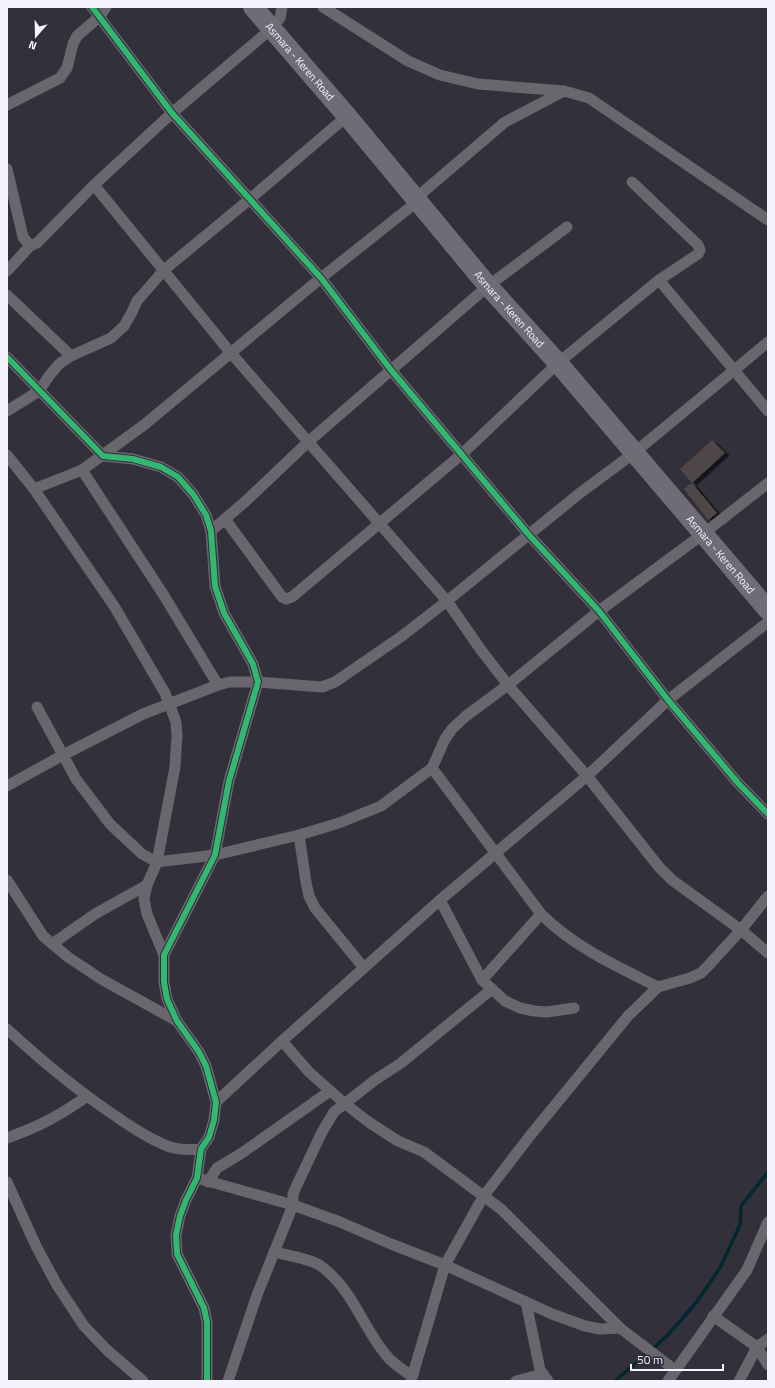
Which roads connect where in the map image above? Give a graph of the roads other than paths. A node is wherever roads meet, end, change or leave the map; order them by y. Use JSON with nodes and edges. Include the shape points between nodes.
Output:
{"nodes":[{"id":1,"x":92,"y":7,"type":"edge"},
{"id":2,"x":106,"y":7,"type":"edge"},
{"id":3,"x":253,"y":7,"type":"edge"},
{"id":4,"x":282,"y":7,"type":"edge"},
{"id":5,"x":323,"y":7,"type":"edge"},
{"id":6,"x":99,"y":16,"type":"junction"},
{"id":7,"x":271,"y":29,"type":"junction"},
{"id":8,"x":564,"y":91,"type":"junction"},
{"id":9,"x":7,"y":105,"type":"edge"},
{"id":10,"x":172,"y":113,"type":"junction"},
{"id":11,"x":347,"y":116,"type":"junction"},
{"id":12,"x":7,"y":169,"type":"edge"},
{"id":13,"x":632,"y":182,"type":"dead end"},
{"id":14,"x":94,"y":185,"type":"junction"},
{"id":15,"x":250,"y":199,"type":"junction"},
{"id":16,"x":418,"y":202,"type":"junction"},
{"id":17,"x":768,"y":220,"type":"edge"},
{"id":18,"x":567,"y":227,"type":"dead end"},
{"id":19,"x":30,"y":246,"type":"junction"},
{"id":20,"x":164,"y":270,"type":"junction"},
{"id":21,"x":7,"y":271,"type":"edge"},
{"id":22,"x":321,"y":278,"type":"junction"},
{"id":23,"x":659,"y":280,"type":"junction"},
{"id":24,"x":488,"y":286,"type":"junction"},
{"id":25,"x":9,"y":302,"type":"edge"},
{"id":26,"x":768,"y":342,"type":"edge"},
{"id":27,"x":230,"y":352,"type":"junction"},
{"id":28,"x":71,"y":356,"type":"junction"},
{"id":29,"x":7,"y":357,"type":"edge"},
{"id":30,"x":558,"y":363,"type":"junction"},
{"id":31,"x":391,"y":370,"type":"junction"},
{"id":32,"x":734,"y":370,"type":"junction"},
{"id":33,"x":39,"y":391,"type":"junction"},
{"id":34,"x":7,"y":411,"type":"edge"},
{"id":35,"x":768,"y":411,"type":"edge"},
{"id":36,"x":308,"y":442,"type":"junction"},
{"id":37,"x":634,"y":453,"type":"junction"},
{"id":38,"x":462,"y":454,"type":"junction"},
{"id":39,"x":7,"y":455,"type":"edge"},
{"id":40,"x":103,"y":456,"type":"junction"},
{"id":41,"x":82,"y":470,"type":"junction"},
{"id":42,"x":768,"y":482,"type":"edge"},
{"id":43,"x":34,"y":489,"type":"junction"},
{"id":44,"x":225,"y":519,"type":"junction"},
{"id":45,"x":380,"y":524,"type":"junction"},
{"id":46,"x":211,"y":531,"type":"junction"},
{"id":47,"x":704,"y":534,"type":"junction"},
{"id":48,"x":529,"y":535,"type":"junction"},
{"id":49,"x":447,"y":601,"type":"junction"},
{"id":50,"x":768,"y":610,"type":"edge"},
{"id":51,"x":599,"y":611,"type":"junction"},
{"id":52,"x":768,"y":622,"type":"edge"},
{"id":53,"x":258,"y":682,"type":"junction"},
{"id":54,"x":218,"y":685,"type":"junction"},
{"id":55,"x":508,"y":685,"type":"junction"},
{"id":56,"x":668,"y":700,"type":"junction"},
{"id":57,"x":169,"y":704,"type":"junction"},
{"id":58,"x":37,"y":707,"type":"dead end"},
{"id":59,"x":63,"y":754,"type":"junction"},
{"id":60,"x":432,"y":768,"type":"junction"},
{"id":61,"x":587,"y":776,"type":"junction"},
{"id":62,"x":7,"y":786,"type":"edge"},
{"id":63,"x":768,"y":814,"type":"edge"},
{"id":64,"x":299,"y":835,"type":"junction"},
{"id":65,"x":496,"y":854,"type":"junction"},
{"id":66,"x":215,"y":855,"type":"junction"},
{"id":67,"x":157,"y":862,"type":"junction"},
{"id":68,"x":7,"y":880,"type":"edge"},
{"id":69,"x":148,"y":884,"type":"junction"},
{"id":70,"x":768,"y":896,"type":"edge"},
{"id":71,"x":440,"y":900,"type":"junction"},
{"id":72,"x":541,"y":914,"type":"junction"},
{"id":73,"x":740,"y":930,"type":"junction"},
{"id":74,"x":52,"y":944,"type":"junction"},
{"id":75,"x":768,"y":953,"type":"edge"},
{"id":76,"x":164,"y":955,"type":"junction"},
{"id":77,"x":364,"y":968,"type":"junction"},
{"id":78,"x":482,"y":980,"type":"junction"},
{"id":79,"x":658,"y":987,"type":"junction"},
{"id":80,"x":492,"y":989,"type":"junction"},
{"id":81,"x":574,"y":1008,"type":"dead end"},
{"id":82,"x":177,"y":1021,"type":"junction"},
{"id":83,"x":7,"y":1029,"type":"edge"},
{"id":84,"x":282,"y":1041,"type":"junction"},
{"id":85,"x":330,"y":1091,"type":"junction"},
{"id":86,"x":86,"y":1097,"type":"junction"},
{"id":87,"x":216,"y":1102,"type":"junction"},
{"id":88,"x":344,"y":1104,"type":"junction"},
{"id":89,"x":7,"y":1138,"type":"edge"},
{"id":90,"x":201,"y":1149,"type":"junction"},
{"id":91,"x":197,"y":1178,"type":"junction"},
{"id":92,"x":7,"y":1182,"type":"edge"},
{"id":93,"x":208,"y":1182,"type":"junction"},
{"id":94,"x":483,"y":1197,"type":"junction"},
{"id":95,"x":293,"y":1205,"type":"junction"},
{"id":96,"x":768,"y":1222,"type":"edge"},
{"id":97,"x":274,"y":1252,"type":"junction"},
{"id":98,"x":444,"y":1265,"type":"junction"},
{"id":99,"x":526,"y":1302,"type":"junction"},
{"id":100,"x":713,"y":1316,"type":"junction"},
{"id":101,"x":620,"y":1328,"type":"junction"},
{"id":102,"x":768,"y":1339,"type":"edge"},
{"id":103,"x":757,"y":1347,"type":"junction"},
{"id":104,"x":768,"y":1365,"type":"edge"},
{"id":105,"x":675,"y":1370,"type":"junction"},
{"id":106,"x":412,"y":1378,"type":"edge"},
{"id":107,"x":546,"y":1378,"type":"edge"},
{"id":108,"x":143,"y":1381,"type":"edge"},
{"id":109,"x":207,"y":1381,"type":"edge"},
{"id":110,"x":228,"y":1381,"type":"edge"},
{"id":111,"x":516,"y":1381,"type":"edge"},
{"id":112,"x":668,"y":1381,"type":"edge"},
{"id":113,"x":739,"y":1381,"type":"edge"}],
"edges":[{"from":1,"to":6,"type":"street"},
{"from":2,"to":6,"type":"street"},
{"from":3,"to":7,"type":"highway","name":"Asmara - Keren Road"},
{"from":4,"to":7,"type":"street","via":[[280,18]]},
{"from":5,"to":8,"type":"street","via":[[408,61],[440,75],[478,84]]},
{"from":6,"to":9,"type":"street","via":[[77,36],[68,68],[60,78]]},
{"from":6,"to":10,"type":"street"},
{"from":7,"to":10,"type":"street"},
{"from":7,"to":11,"type":"highway","name":"Asmara - Keren Road"},
{"from":8,"to":16,"type":"street","via":[[505,122],[422,192]]},
{"from":8,"to":17,"type":"street","via":[[589,98]]},
{"from":10,"to":14,"type":"street"},
{"from":10,"to":15,"type":"street"},
{"from":11,"to":15,"type":"street"},
{"from":11,"to":16,"type":"highway","name":"Asmara - Keren Road"},
{"from":12,"to":19,"type":"street","via":[[24,236]]},
{"from":13,"to":23,"type":"street","via":[[698,245],[700,250],[698,254]]},
{"from":14,"to":19,"type":"street","via":[[37,243]]},
{"from":14,"to":20,"type":"street"},
{"from":15,"to":20,"type":"street"},
{"from":15,"to":22,"type":"street"},
{"from":16,"to":22,"type":"street"},
{"from":16,"to":24,"type":"highway","name":"Asmara - Keren Road"},
{"from":18,"to":24,"type":"street"},
{"from":19,"to":21,"type":"street"},
{"from":20,"to":27,"type":"street"},
{"from":20,"to":28,"type":"street","via":[[137,301],[124,326],[111,338]]},
{"from":22,"to":27,"type":"street"},
{"from":22,"to":31,"type":"street"},
{"from":23,"to":30,"type":"street"},
{"from":23,"to":32,"type":"street"},
{"from":24,"to":30,"type":"highway","name":"Asmara - Keren Road"},
{"from":24,"to":31,"type":"street"},
{"from":25,"to":28,"type":"street"},
{"from":26,"to":32,"type":"street"},
{"from":27,"to":36,"type":"street"},
{"from":27,"to":40,"type":"street"},
{"from":28,"to":33,"type":"street","via":[[49,376]]},
{"from":29,"to":33,"type":"street"},
{"from":30,"to":37,"type":"highway","name":"Asmara - Keren Road"},
{"from":30,"to":38,"type":"street"},
{"from":31,"to":36,"type":"street"},
{"from":31,"to":38,"type":"street"},
{"from":32,"to":35,"type":"street"},
{"from":32,"to":37,"type":"street"},
{"from":33,"to":34,"type":"street"},
{"from":33,"to":40,"type":"street"},
{"from":36,"to":44,"type":"street"},
{"from":36,"to":45,"type":"street"},
{"from":37,"to":47,"type":"highway","name":"Asmara - Keren Road"},
{"from":37,"to":48,"type":"street"},
{"from":38,"to":45,"type":"street"},
{"from":38,"to":48,"type":"street"},
{"from":39,"to":43,"type":"street"},
{"from":40,"to":41,"type":"street"},
{"from":40,"to":46,"type":"street","via":[[140,461],[161,467],[178,477],[206,515]]},
{"from":41,"to":43,"type":"street"},
{"from":41,"to":54,"type":"street","via":[[163,594]]},
{"from":42,"to":47,"type":"street"},
{"from":43,"to":57,"type":"street","via":[[114,606]]},
{"from":44,"to":45,"type":"street","via":[[286,599],[292,597]]},
{"from":44,"to":46,"type":"street"},
{"from":45,"to":49,"type":"street"},
{"from":46,"to":53,"type":"street","via":[[215,586],[224,613],[253,664]]},
{"from":47,"to":50,"type":"highway","name":"Asmara - Keren Road"},
{"from":47,"to":51,"type":"street"},
{"from":48,"to":49,"type":"street"},
{"from":48,"to":51,"type":"street"},
{"from":49,"to":53,"type":"street","via":[[335,682],[322,687]]},
{"from":49,"to":55,"type":"street"},
{"from":51,"to":55,"type":"street"},
{"from":51,"to":56,"type":"street"},
{"from":52,"to":56,"type":"street"},
{"from":53,"to":54,"type":"street","via":[[230,682]]},
{"from":53,"to":66,"type":"street","via":[[229,781]]},
{"from":54,"to":57,"type":"street"},
{"from":55,"to":60,"type":"street","via":[[452,729]]},
{"from":55,"to":61,"type":"street"},
{"from":56,"to":61,"type":"street"},
{"from":56,"to":63,"type":"street","via":[[738,783]]},
{"from":57,"to":59,"type":"street","via":[[143,714]]},
{"from":57,"to":67,"type":"street","via":[[176,722],[177,744]]},
{"from":58,"to":59,"type":"street"},
{"from":59,"to":62,"type":"street"},
{"from":59,"to":67,"type":"street","via":[[76,779],[110,824],[142,854]]},
{"from":60,"to":64,"type":"street","via":[[381,806],[339,823]]},
{"from":60,"to":65,"type":"street"},
{"from":61,"to":65,"type":"street"},
{"from":61,"to":73,"type":"street","via":[[659,867]]},
{"from":64,"to":66,"type":"street"},
{"from":64,"to":77,"type":"street","via":[[309,896],[315,908]]},
{"from":65,"to":71,"type":"street"},
{"from":65,"to":72,"type":"street"},
{"from":66,"to":67,"type":"street"},
{"from":66,"to":76,"type":"street"},
{"from":67,"to":69,"type":"street"},
{"from":68,"to":74,"type":"street","via":[[43,936]]},
{"from":69,"to":74,"type":"street","via":[[95,914]]},
{"from":69,"to":76,"type":"street","via":[[144,899],[147,914]]},
{"from":70,"to":73,"type":"street"},
{"from":71,"to":77,"type":"street"},
{"from":71,"to":78,"type":"street"},
{"from":72,"to":78,"type":"street"},
{"from":72,"to":79,"type":"street","via":[[555,928],[604,960]]},
{"from":73,"to":75,"type":"street"},
{"from":73,"to":79,"type":"street","via":[[701,973]]},
{"from":74,"to":82,"type":"street","via":[[101,979]]},
{"from":76,"to":82,"type":"street","via":[[164,982]]},
{"from":77,"to":84,"type":"street"},
{"from":78,"to":80,"type":"street"},
{"from":79,"to":94,"type":"street","via":[[628,1016]]},
{"from":80,"to":81,"type":"street","via":[[504,1001],[520,1008],[547,1012]]},
{"from":80,"to":88,"type":"street","via":[[401,1063]]},
{"from":82,"to":87,"type":"street","via":[[206,1066]]},
{"from":83,"to":86,"type":"street","via":[[41,1061]]},
{"from":84,"to":85,"type":"street"},
{"from":84,"to":87,"type":"street"},
{"from":85,"to":88,"type":"street"},
{"from":85,"to":93,"type":"street","via":[[217,1168]]},
{"from":86,"to":89,"type":"street","via":[[62,1114],[33,1129]]},
{"from":86,"to":90,"type":"street","via":[[151,1139],[171,1147]]},
{"from":87,"to":90,"type":"street","via":[[209,1137]]},
{"from":88,"to":94,"type":"street","via":[[398,1141],[424,1152]]},
{"from":88,"to":95,"type":"street","via":[[334,1112],[316,1145],[293,1194]]},
{"from":90,"to":91,"type":"street"},
{"from":91,"to":93,"type":"street"},
{"from":91,"to":109,"type":"street","via":[[180,1216],[176,1235],[177,1254],[204,1308],[207,1322]]},
{"from":92,"to":108,"type":"street","via":[[36,1246],[57,1285],[84,1326]]},
{"from":93,"to":95,"type":"street"},
{"from":94,"to":98,"type":"street"},
{"from":94,"to":101,"type":"street","via":[[506,1214]]},
{"from":95,"to":97,"type":"street"},
{"from":95,"to":98,"type":"street"},
{"from":96,"to":100,"type":"street","via":[[747,1270]]},
{"from":97,"to":106,"type":"street","via":[[321,1266],[348,1295],[373,1338],[387,1356]]},
{"from":97,"to":110,"type":"street"},
{"from":98,"to":99,"type":"street"},
{"from":98,"to":106,"type":"street"},
{"from":99,"to":101,"type":"street","via":[[585,1326],[600,1329]]},
{"from":99,"to":107,"type":"street","via":[[540,1370]]},
{"from":100,"to":103,"type":"street"},
{"from":100,"to":105,"type":"street"},
{"from":101,"to":105,"type":"street"},
{"from":102,"to":103,"type":"street"},
{"from":103,"to":104,"type":"street"},
{"from":103,"to":113,"type":"street"},
{"from":105,"to":112,"type":"street"},
{"from":107,"to":111,"type":"street"}]}
